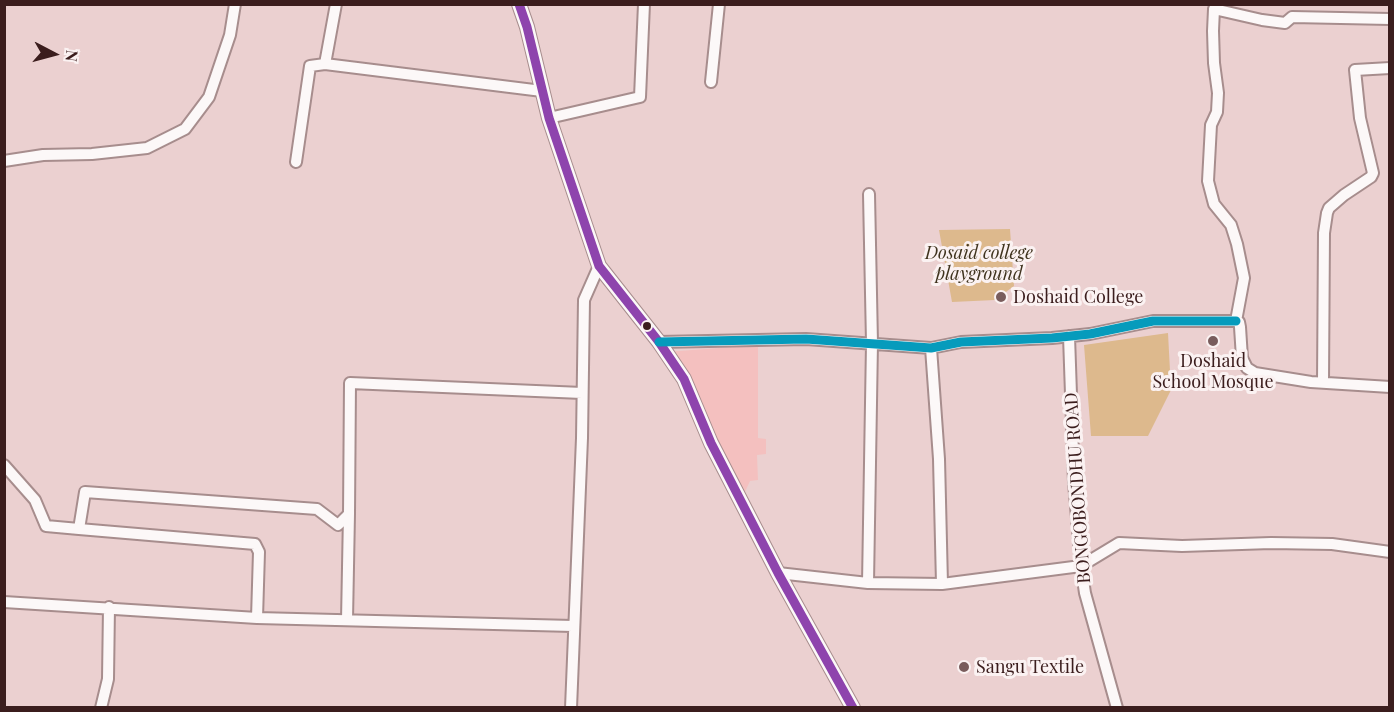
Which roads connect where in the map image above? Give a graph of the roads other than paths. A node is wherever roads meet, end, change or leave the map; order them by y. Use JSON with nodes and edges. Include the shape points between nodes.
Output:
{"nodes":[{"id":1,"x":235,"y":4,"type":"edge"},
{"id":2,"x":336,"y":4,"type":"edge"},
{"id":3,"x":519,"y":4,"type":"edge"},
{"id":4,"x":644,"y":4,"type":"edge"},
{"id":5,"x":719,"y":4,"type":"edge"},
{"id":6,"x":1216,"y":7,"type":"edge"},
{"id":7,"x":1389,"y":19,"type":"edge"},
{"id":8,"x":325,"y":64,"type":"junction"},
{"id":9,"x":1389,"y":68,"type":"edge"},
{"id":10,"x":711,"y":82,"type":"dead end"},
{"id":11,"x":542,"y":91,"type":"junction"},
{"id":12,"x":549,"y":118,"type":"junction"},
{"id":13,"x":4,"y":161,"type":"edge"},
{"id":14,"x":296,"y":162,"type":"dead end"},
{"id":15,"x":869,"y":194,"type":"dead end"},
{"id":16,"x":599,"y":266,"type":"junction"},
{"id":17,"x":1236,"y":321,"type":"junction"},
{"id":18,"x":1069,"y":336,"type":"junction"},
{"id":19,"x":659,"y":342,"type":"junction"},
{"id":20,"x":872,"y":343,"type":"junction"},
{"id":21,"x":931,"y":348,"type":"junction"},
{"id":22,"x":1323,"y":382,"type":"junction"},
{"id":23,"x":1389,"y":387,"type":"edge"},
{"id":24,"x":582,"y":393,"type":"junction"},
{"id":25,"x":4,"y":465,"type":"edge"},
{"id":26,"x":349,"y":514,"type":"junction"},
{"id":27,"x":79,"y":529,"type":"junction"},
{"id":28,"x":1389,"y":552,"type":"edge"},
{"id":29,"x":1081,"y":566,"type":"junction"},
{"id":30,"x":778,"y":573,"type":"junction"},
{"id":31,"x":868,"y":583,"type":"junction"},
{"id":32,"x":942,"y":584,"type":"junction"},
{"id":33,"x":4,"y":602,"type":"edge"},
{"id":34,"x":109,"y":607,"type":"junction"},
{"id":35,"x":257,"y":618,"type":"junction"},
{"id":36,"x":346,"y":620,"type":"junction"},
{"id":37,"x":573,"y":626,"type":"junction"},
{"id":38,"x":100,"y":708,"type":"edge"},
{"id":39,"x":571,"y":708,"type":"edge"},
{"id":40,"x":853,"y":708,"type":"edge"},
{"id":41,"x":1117,"y":708,"type":"edge"}],
"edges":[{"from":1,"to":13,"type":"street","via":[[230,35],[209,98],[185,129],[147,148]]},
{"from":2,"to":8,"type":"street"},
{"from":3,"to":11,"type":"main road"},
{"from":4,"to":12,"type":"street","via":[[640,97]]},
{"from":5,"to":10,"type":"street"},
{"from":6,"to":7,"type":"street","via":[[1285,23],[1292,17]]},
{"from":6,"to":17,"type":"street","via":[[1214,63],[1218,93],[1217,112],[1211,125],[1208,181],[1214,204],[1231,225],[1242,267],[1244,279]]},
{"from":8,"to":11,"type":"street"},
{"from":8,"to":14,"type":"street","via":[[310,66]]},
{"from":9,"to":22,"type":"street","via":[[1355,70],[1372,172],[1371,177],[1344,195],[1327,213]]},
{"from":11,"to":12,"type":"main road"},
{"from":12,"to":16,"type":"main road"},
{"from":15,"to":20,"type":"street"},
{"from":16,"to":19,"type":"main road"},
{"from":16,"to":24,"type":"street","via":[[584,300]]},
{"from":17,"to":18,"type":"street","via":[[1153,321]]},
{"from":17,"to":22,"type":"street","via":[[1247,368],[1256,373]]},
{"from":18,"to":21,"type":"street","via":[[961,342]]},
{"from":18,"to":29,"type":"street","name":"BONGOBONDHU ROAD"},
{"from":19,"to":20,"type":"street","via":[[777,338]]},
{"from":19,"to":30,"type":"main road","via":[[684,379],[711,444]]},
{"from":20,"to":21,"type":"street"},
{"from":20,"to":31,"type":"street"},
{"from":21,"to":32,"type":"street"},
{"from":22,"to":23,"type":"street"},
{"from":24,"to":26,"type":"street","via":[[350,383]]},
{"from":24,"to":37,"type":"street"},
{"from":25,"to":27,"type":"street","via":[[35,500],[46,526]]},
{"from":26,"to":27,"type":"street","via":[[338,525],[316,510],[85,492]]},
{"from":26,"to":36,"type":"street"},
{"from":27,"to":35,"type":"street","via":[[255,544],[259,552]]},
{"from":28,"to":29,"type":"street","via":[[1332,544],[1119,543]]},
{"from":29,"to":32,"type":"street"},
{"from":29,"to":41,"type":"street","name":"BONGOBONDHU ROAD"},
{"from":30,"to":31,"type":"street"},
{"from":30,"to":40,"type":"main road"},
{"from":31,"to":32,"type":"street"},
{"from":33,"to":34,"type":"street"},
{"from":34,"to":35,"type":"street"},
{"from":34,"to":38,"type":"street","via":[[108,679]]},
{"from":35,"to":36,"type":"street"},
{"from":36,"to":37,"type":"street"},
{"from":37,"to":39,"type":"street"}]}
